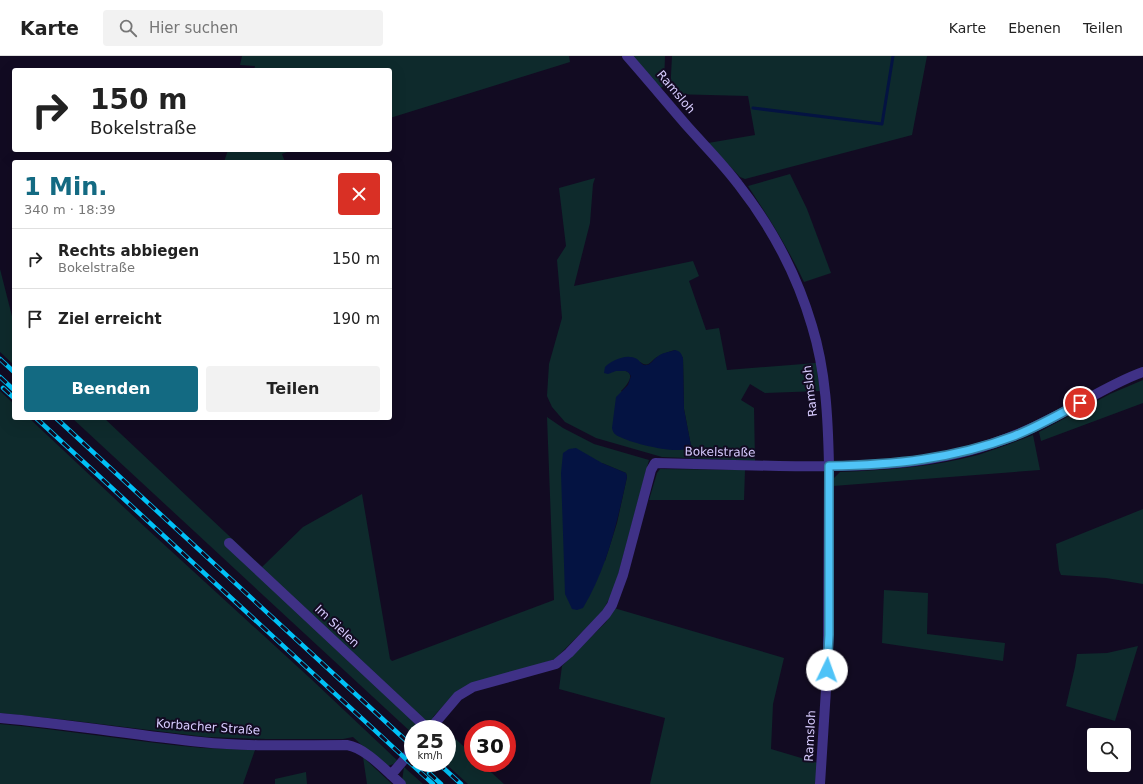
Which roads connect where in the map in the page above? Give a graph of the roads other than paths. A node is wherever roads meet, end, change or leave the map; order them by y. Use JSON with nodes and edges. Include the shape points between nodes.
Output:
{"nodes":[{"id":1,"x":627,"y":56,"type":"edge"},
{"id":2,"x":1143,"y":372,"type":"edge"},
{"id":3,"x":829,"y":466,"type":"junction"},
{"id":4,"x":229,"y":543,"type":"dead end"},
{"id":5,"x":0,"y":718,"type":"edge"},
{"id":6,"x":419,"y":720,"type":"edge"},
{"id":7,"x":437,"y":720,"type":"edge"},
{"id":8,"x":404,"y":759,"type":"edge"},
{"id":9,"x":390,"y":775,"type":"junction"},
{"id":10,"x":401,"y":784,"type":"edge"},
{"id":11,"x":820,"y":784,"type":"edge"}],
"edges":[{"from":1,"to":3,"type":"street","name":"Ramsloh","via":[[738,184],[782,252],[798,286],[818,350],[823,375]]},
{"from":2,"to":3,"type":"street","name":"Bokelstraße","via":[[1034,427],[979,448],[903,463]]},
{"from":3,"to":7,"type":"street","name":"Bokelstraße","via":[[655,464],[623,575],[606,614],[556,664],[480,685],[458,696]]},
{"from":3,"to":11,"type":"street","name":"Ramsloh","via":[[828,658]]},
{"from":4,"to":6,"type":"street","name":"Im Sielen"},
{"from":5,"to":9,"type":"street","name":"Korbacher Straße","via":[[202,742],[355,746]]},
{"from":8,"to":9,"type":"street"},
{"from":9,"to":10,"type":"street","name":"Korbacher Straße"}]}
